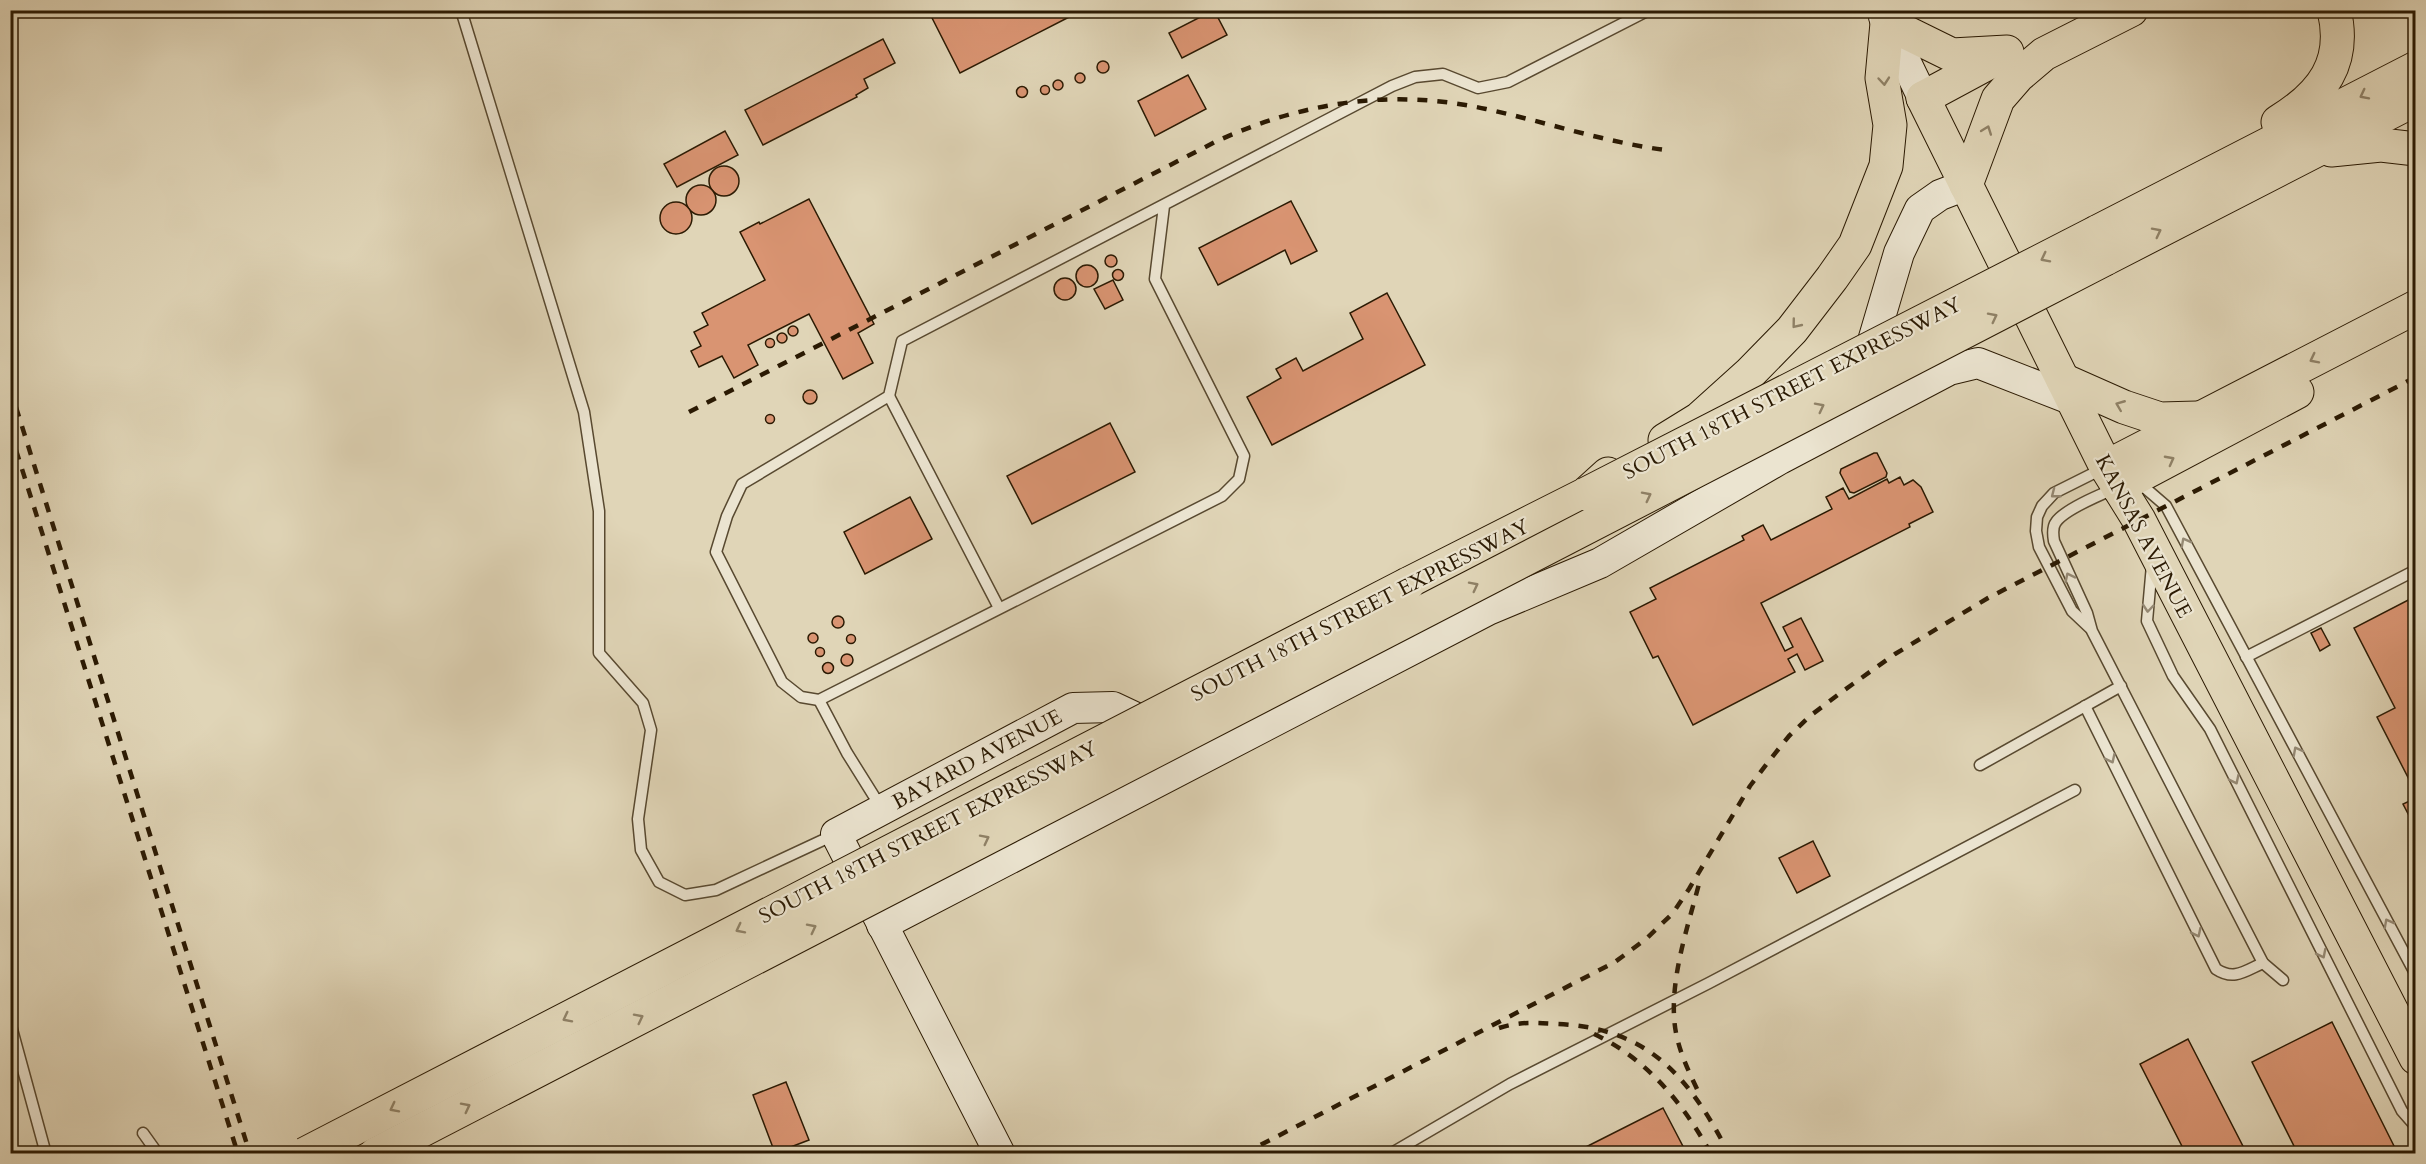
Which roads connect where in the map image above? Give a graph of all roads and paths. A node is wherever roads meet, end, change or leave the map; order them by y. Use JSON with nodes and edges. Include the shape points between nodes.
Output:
{"nodes":[{"id":1,"x":461,"y":10,"type":"edge"},
{"id":2,"x":1649,"y":10,"type":"edge"},
{"id":3,"x":2085,"y":10,"type":"edge"},
{"id":4,"x":2131,"y":10,"type":"edge"},
{"id":5,"x":2334,"y":10,"type":"edge"},
{"id":6,"x":1884,"y":17,"type":"edge"},
{"id":7,"x":2007,"y":52,"type":"junction"},
{"id":8,"x":2415,"y":68,"type":"edge"},
{"id":9,"x":1923,"y":98,"type":"junction"},
{"id":10,"x":2415,"y":99,"type":"edge"},
{"id":11,"x":2415,"y":149,"type":"edge"},
{"id":12,"x":2314,"y":151,"type":"junction"},
{"id":13,"x":2233,"y":163,"type":"junction"},
{"id":14,"x":1966,"y":185,"type":"junction"},
{"id":15,"x":1164,"y":206,"type":"junction"},
{"id":16,"x":2101,"y":245,"type":"junction"},
{"id":17,"x":2415,"y":307,"type":"edge"},
{"id":18,"x":2415,"y":329,"type":"edge"},
{"id":19,"x":2068,"y":390,"type":"junction"},
{"id":20,"x":889,"y":396,"type":"junction"},
{"id":21,"x":2197,"y":418,"type":"junction"},
{"id":22,"x":2112,"y":477,"type":"junction"},
{"id":23,"x":1586,"y":494,"type":"junction"},
{"id":24,"x":2154,"y":550,"type":"junction"},
{"id":25,"x":2415,"y":570,"type":"edge"},
{"id":26,"x":999,"y":608,"type":"junction"},
{"id":27,"x":2092,"y":631,"type":"junction"},
{"id":28,"x":2247,"y":657,"type":"junction"},
{"id":29,"x":2121,"y":686,"type":"junction"},
{"id":30,"x":819,"y":700,"type":"junction"},
{"id":31,"x":2085,"y":706,"type":"junction"},
{"id":32,"x":1980,"y":765,"type":"dead end"},
{"id":33,"x":2075,"y":790,"type":"dead end"},
{"id":34,"x":882,"y":809,"type":"junction"},
{"id":35,"x":836,"y":834,"type":"junction"},
{"id":36,"x":882,"y":925,"type":"junction"},
{"id":37,"x":2263,"y":963,"type":"junction"},
{"id":38,"x":2415,"y":975,"type":"edge"},
{"id":39,"x":2283,"y":980,"type":"dead end"},
{"id":40,"x":10,"y":1022,"type":"edge"},
{"id":41,"x":10,"y":1058,"type":"edge"},
{"id":42,"x":2415,"y":1058,"type":"edge"},
{"id":43,"x":23,"y":1075,"type":"junction"},
{"id":44,"x":2415,"y":1127,"type":"edge"},
{"id":45,"x":143,"y":1133,"type":"dead end"},
{"id":46,"x":46,"y":1154,"type":"edge"},
{"id":47,"x":158,"y":1154,"type":"edge"},
{"id":48,"x":305,"y":1154,"type":"edge"},
{"id":49,"x":376,"y":1154,"type":"edge"},
{"id":50,"x":1000,"y":1154,"type":"edge"},
{"id":51,"x":1390,"y":1154,"type":"edge"}],
"edges":[{"from":1,"to":35,"type":"lane","via":[[584,412],[599,511],[599,653],[643,703],[651,730],[638,819],[641,850],[659,882],[685,895],[716,890]]},
{"from":2,"to":15,"type":"lane","via":[[1508,82],[1478,88],[1443,74],[1415,77],[1392,86]]},
{"from":3,"to":7,"type":"main road"},
{"from":14,"to":4,"type":"main road","one_way":true,"via":[[1998,99],[2018,76],[2044,54]]},
{"from":5,"to":13,"type":"main road","via":[[2338,51],[2329,75],[2312,97],[2263,130]]},
{"from":6,"to":7,"type":"main road","via":[[1952,55]]},
{"from":6,"to":9,"type":"street","name":"KANSAS AVENUE"},
{"from":6,"to":23,"type":"main road","one_way":true,"bridge":true,"via":[[1882,78],[1890,124],[1886,166],[1855,245],[1792,330],[1750,373],[1699,419],[1614,469]]},
{"from":7,"to":9,"type":"main road"},
{"from":8,"to":13,"type":"main road","name":"SOUTH 18TH STREET EXPRESSWAY","one_way":true},
{"from":9,"to":14,"type":"main road","name":"KANSAS AVENUE"},
{"from":10,"to":12,"type":"main road","name":"SOUTH 18TH STREET EXPRESSWAY"},
{"from":11,"to":12,"type":"main road","via":[[2381,145]]},
{"from":16,"to":12,"type":"main road","name":"SOUTH 18TH STREET EXPRESSWAY","one_way":true},
{"from":13,"to":16,"type":"main road","name":"SOUTH 18TH STREET EXPRESSWAY"},
{"from":14,"to":19,"type":"main road","name":"KANSAS AVENUE"},
{"from":14,"to":34,"type":"street","name":"BAYARD AVENUE","via":[[1940,195],[1920,210],[1899,253],[1868,358],[1147,723],[1113,707],[1073,708]]},
{"from":15,"to":20,"type":"lane","via":[[902,341]]},
{"from":15,"to":26,"type":"lane","via":[[1155,279],[1244,456],[1239,479],[1222,496]]},
{"from":16,"to":23,"type":"main road","name":"SOUTH 18TH STREET EXPRESSWAY","one_way":true,"bridge":true},
{"from":49,"to":16,"type":"main road","name":"SOUTH 18TH STREET EXPRESSWAY","one_way":true,"bridge":true},
{"from":17,"to":21,"type":"main road","one_way":true},
{"from":22,"to":18,"type":"main road","one_way":true},
{"from":21,"to":19,"type":"main road","one_way":true,"via":[[2160,419]]},
{"from":19,"to":22,"type":"main road","name":"KANSAS AVENUE"},
{"from":19,"to":36,"type":"street","via":[[1978,363],[1950,370],[1780,459],[1600,563],[1488,610]]},
{"from":20,"to":26,"type":"lane"},
{"from":20,"to":30,"type":"lane","via":[[742,484],[716,552],[782,682],[801,697]]},
{"from":21,"to":22,"type":"main road"},
{"from":22,"to":24,"type":"main road","name":"KANSAS AVENUE"},
{"from":27,"to":22,"type":"lane","one_way":true,"via":[[2054,541],[2053,530],[2056,522]]},
{"from":22,"to":27,"type":"lane","one_way":true,"via":[[2054,493],[2037,517],[2039,547],[2072,611]]},
{"from":28,"to":22,"type":"lane","one_way":true,"via":[[2166,506],[2144,488]]},
{"from":23,"to":48,"type":"main road","name":"SOUTH 18TH STREET EXPRESSWAY","one_way":true,"bridge":true},
{"from":24,"to":42,"type":"main road","name":"KANSAS AVENUE"},
{"from":24,"to":44,"type":"lane","one_way":true,"via":[[2147,621],[2173,676],[2210,729],[2402,1111]]},
{"from":25,"to":28,"type":"lane"},
{"from":26,"to":30,"type":"lane"},
{"from":27,"to":29,"type":"lane"},
{"from":38,"to":28,"type":"lane","one_way":true},
{"from":29,"to":31,"type":"lane"},
{"from":29,"to":37,"type":"lane"},
{"from":30,"to":34,"type":"lane"},
{"from":31,"to":32,"type":"lane"},
{"from":31,"to":37,"type":"lane","one_way":true,"via":[[2216,969],[2226,976]]},
{"from":33,"to":51,"type":"lane","via":[[1510,1084]]},
{"from":34,"to":35,"type":"street","name":"BAYARD AVENUE"},
{"from":35,"to":36,"type":"street"},
{"from":36,"to":50,"type":"street"},
{"from":37,"to":39,"type":"lane"},
{"from":40,"to":43,"type":"lane"},
{"from":41,"to":43,"type":"lane"},
{"from":43,"to":46,"type":"lane"},
{"from":45,"to":47,"type":"lane"}]}
